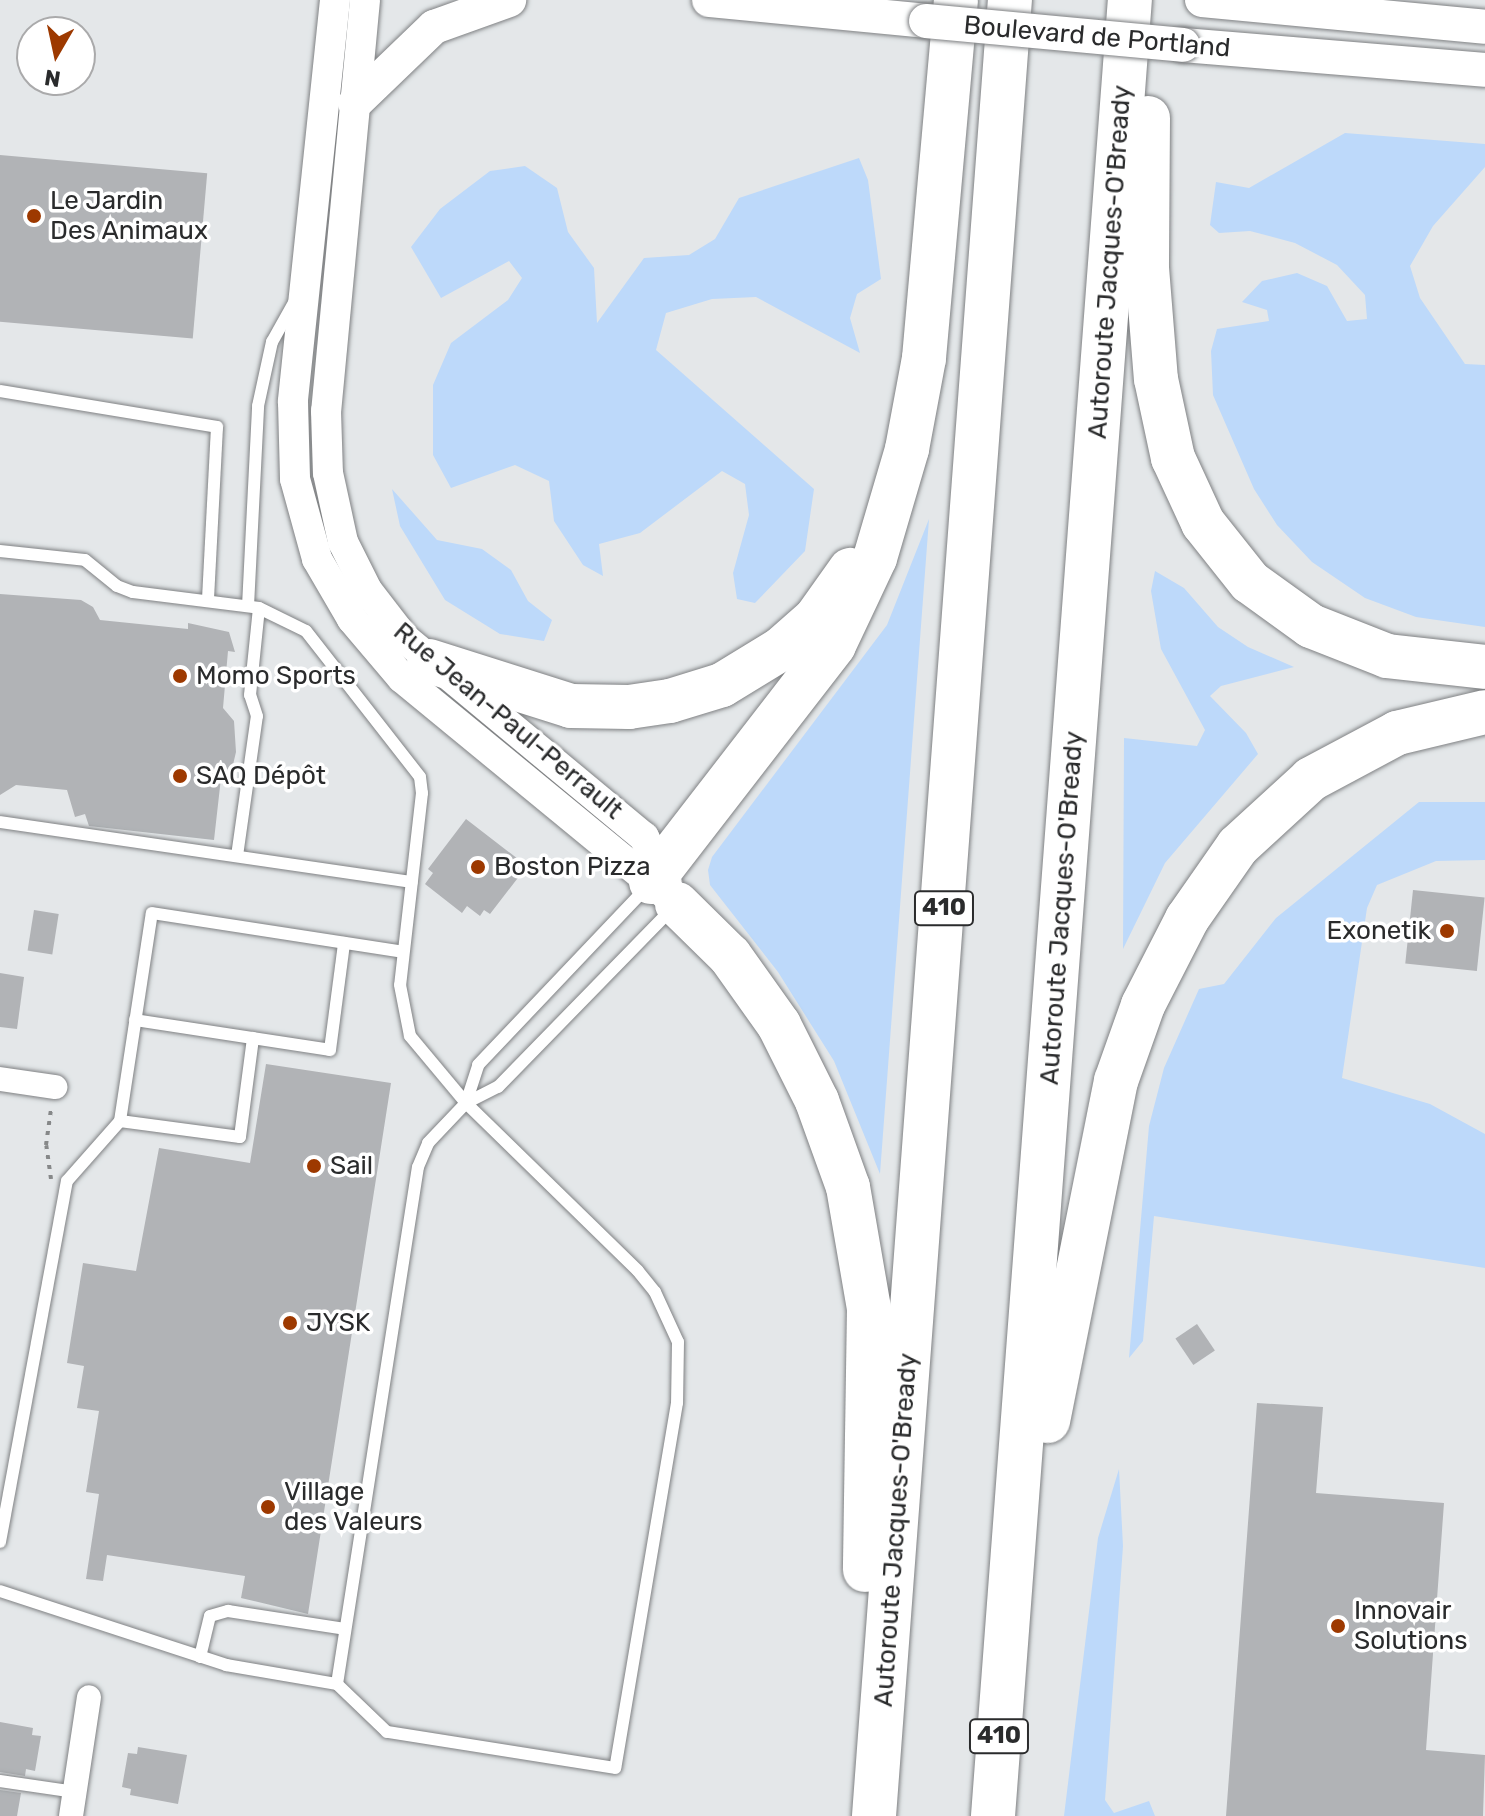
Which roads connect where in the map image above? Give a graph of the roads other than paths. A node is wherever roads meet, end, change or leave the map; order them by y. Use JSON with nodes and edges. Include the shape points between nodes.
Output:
{"nodes":[{"id":1,"x":335,"y":0,"type":"edge"},
{"id":2,"x":365,"y":0,"type":"edge"},
{"id":3,"x":509,"y":0,"type":"edge"},
{"id":4,"x":709,"y":0,"type":"edge"},
{"id":5,"x":1010,"y":0,"type":"edge"},
{"id":6,"x":1130,"y":0,"type":"edge"},
{"id":7,"x":1149,"y":0,"type":"edge"},
{"id":8,"x":1202,"y":0,"type":"edge"},
{"id":9,"x":941,"y":10,"type":"edge"},
{"id":10,"x":1485,"y":27,"type":"edge"},
{"id":11,"x":1485,"y":70,"type":"edge"},
{"id":12,"x":355,"y":103,"type":"junction"},
{"id":13,"x":304,"y":286,"type":"junction"},
{"id":14,"x":0,"y":391,"type":"edge"},
{"id":15,"x":907,"y":449,"type":"junction"},
{"id":16,"x":0,"y":551,"type":"edge"},
{"id":17,"x":208,"y":601,"type":"junction"},
{"id":18,"x":254,"y":607,"type":"junction"},
{"id":19,"x":429,"y":661,"type":"junction"},
{"id":20,"x":1485,"y":667,"type":"edge"},
{"id":21,"x":1485,"y":712,"type":"edge"},
{"id":22,"x":0,"y":822,"type":"edge"},
{"id":23,"x":237,"y":856,"type":"junction"},
{"id":24,"x":412,"y":882,"type":"junction"},
{"id":25,"x":662,"y":885,"type":"junction"},
{"id":26,"x":344,"y":943,"type":"junction"},
{"id":27,"x":403,"y":952,"type":"junction"},
{"id":28,"x":135,"y":1020,"type":"junction"},
{"id":29,"x":253,"y":1038,"type":"junction"},
{"id":30,"x":0,"y":1079,"type":"edge"},
{"id":31,"x":55,"y":1087,"type":"road end"},
{"id":32,"x":466,"y":1103,"type":"junction"},
{"id":33,"x":120,"y":1121,"type":"junction"},
{"id":34,"x":0,"y":1542,"type":"edge"},
{"id":35,"x":0,"y":1591,"type":"edge"},
{"id":36,"x":345,"y":1629,"type":"junction"},
{"id":37,"x":1006,"y":1656,"type":"junction"},
{"id":38,"x":200,"y":1657,"type":"junction"},
{"id":39,"x":337,"y":1684,"type":"junction"},
{"id":40,"x":89,"y":1697,"type":"dead end"},
{"id":41,"x":0,"y":1781,"type":"edge"},
{"id":42,"x":73,"y":1804,"type":"edge"},
{"id":43,"x":861,"y":1816,"type":"edge"},
{"id":44,"x":874,"y":1816,"type":"edge"},
{"id":45,"x":993,"y":1816,"type":"edge"}],
"edges":[{"from":1,"to":13,"type":"street","name":"Rue Jean-Paul-Perrault"},
{"from":2,"to":12,"type":"street","name":"Rue Jean-Paul-Perrault"},
{"from":3,"to":12,"type":"main road","via":[[434,27]]},
{"from":4,"to":9,"type":"main road","name":"Boulevard de Portland"},
{"from":5,"to":44,"type":"highway","name":"Autoroute Jacques-O'Bready","number":"410"},
{"from":6,"to":37,"type":"highway","name":"Autoroute Jacques-O'Bready","number":"410"},
{"from":7,"to":20,"type":"highway","via":[[1150,319],[1162,414],[1187,494],[1236,567],[1311,626],[1387,656]]},
{"from":8,"to":10,"type":"main road","name":"Boulevard de Portland"},
{"from":9,"to":11,"type":"main road","name":"Boulevard de Portland","bridge":true,"via":[[1183,45]]},
{"from":9,"to":15,"type":"highway","via":[[929,322]]},
{"from":12,"to":19,"type":"street","name":"Rue Jean-Paul-Perrault","via":[[326,411],[328,473],[339,530],[360,578],[393,626]]},
{"from":13,"to":18,"type":"lane","via":[[278,327],[258,406]]},
{"from":13,"to":25,"type":"street","name":"Rue Jean-Paul-Perrault","via":[[293,402],[294,464],[304,520],[329,584],[367,638],[421,696]]},
{"from":14,"to":17,"type":"lane","via":[[217,427]]},
{"from":15,"to":19,"type":"highway","via":[[869,537],[827,605],[781,649],[722,685],[650,705],[580,707],[537,699]]},
{"from":15,"to":25,"type":"highway","via":[[850,621]]},
{"from":16,"to":17,"type":"lane","via":[[85,560],[117,586]]},
{"from":17,"to":18,"type":"lane"},
{"from":18,"to":23,"type":"lane","via":[[250,695],[257,716]]},
{"from":18,"to":24,"type":"lane","via":[[306,631],[414,766],[422,793]]},
{"from":19,"to":25,"type":"street","name":"Rue Jean-Paul-Perrault","via":[[644,837]]},
{"from":21,"to":37,"type":"highway","via":[[1397,733],[1357,750],[1303,785],[1238,846],[1162,964],[1128,1042],[1109,1110]]},
{"from":22,"to":23,"type":"lane"},
{"from":23,"to":24,"type":"lane"},
{"from":24,"to":27,"type":"lane"},
{"from":25,"to":32,"type":"lane","via":[[498,1087]]},
{"from":25,"to":32,"type":"lane","via":[[478,1065]]},
{"from":25,"to":43,"type":"highway","via":[[743,972],[789,1042],[826,1122],[859,1231],[870,1343]]},
{"from":26,"to":27,"type":"lane"},
{"from":26,"to":28,"type":"lane","via":[[152,913]]},
{"from":26,"to":29,"type":"lane","via":[[330,1050]]},
{"from":27,"to":32,"type":"lane","via":[[401,1012],[410,1036]]},
{"from":28,"to":29,"type":"lane"},
{"from":28,"to":33,"type":"lane"},
{"from":29,"to":33,"type":"lane","via":[[240,1137]]},
{"from":30,"to":31,"type":"street"},
{"from":32,"to":36,"type":"lane","via":[[428,1143],[418,1167]]},
{"from":32,"to":39,"type":"lane","via":[[638,1271],[655,1292],[678,1342],[677,1403],[615,1768],[387,1732]]},
{"from":33,"to":34,"type":"lane","via":[[67,1181]]},
{"from":35,"to":38,"type":"lane"},
{"from":36,"to":38,"type":"lane","via":[[228,1611],[210,1616]]},
{"from":36,"to":39,"type":"lane"},
{"from":37,"to":45,"type":"highway","name":"Autoroute Jacques-O'Bready","number":"410"},
{"from":38,"to":39,"type":"lane"},
{"from":40,"to":42,"type":"street"},
{"from":41,"to":42,"type":"lane"}]}
